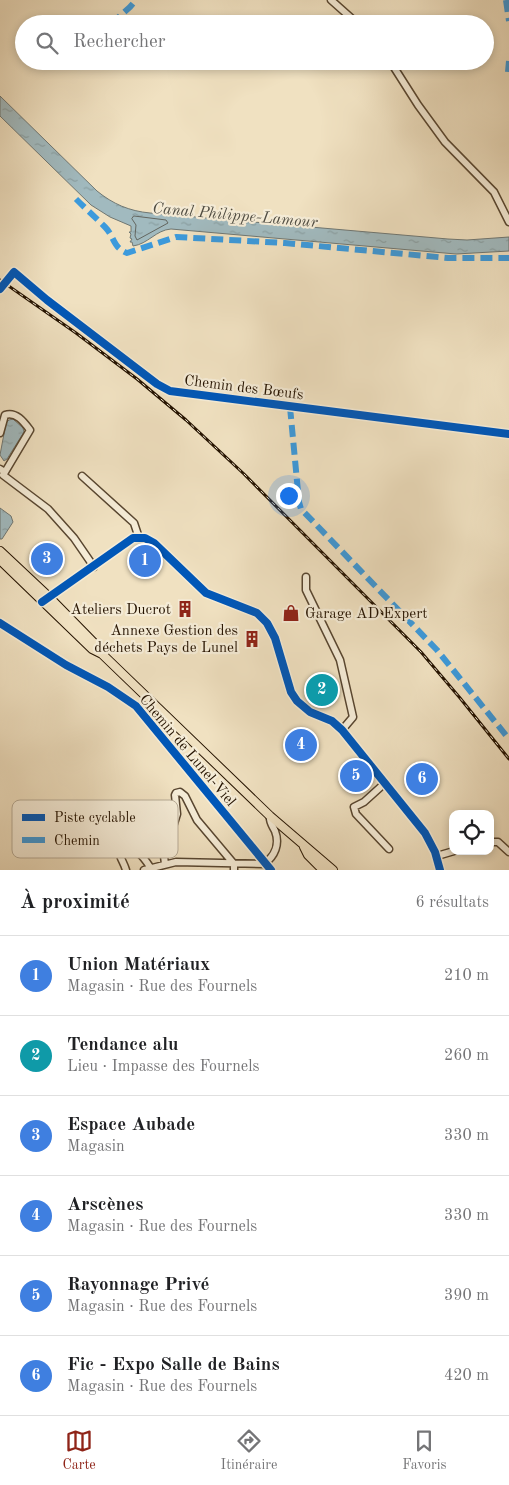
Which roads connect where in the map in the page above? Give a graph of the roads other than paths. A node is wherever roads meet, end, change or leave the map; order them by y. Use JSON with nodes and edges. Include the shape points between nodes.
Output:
{"nodes":[{"id":1,"x":331,"y":0,"type":"edge"},
{"id":2,"x":348,"y":15,"type":"edge"},
{"id":3,"x":396,"y":70,"type":"edge"},
{"id":4,"x":509,"y":222,"type":"edge"},
{"id":5,"x":0,"y":289,"type":"edge"},
{"id":6,"x":0,"y":433,"type":"edge"},
{"id":7,"x":509,"y":434,"type":"edge"},
{"id":8,"x":2,"y":471,"type":"edge"},
{"id":9,"x":82,"y":476,"type":"dead end"},
{"id":10,"x":139,"y":538,"type":"junction"},
{"id":11,"x":0,"y":551,"type":"edge"},
{"id":12,"x":0,"y":560,"type":"edge"},
{"id":13,"x":94,"y":566,"type":"junction"},
{"id":14,"x":306,"y":576,"type":"dead end"},
{"id":15,"x":46,"y":600,"type":"junction"},
{"id":16,"x":0,"y":623,"type":"edge"},
{"id":17,"x":342,"y":730,"type":"junction"},
{"id":18,"x":385,"y":783,"type":"junction"},
{"id":19,"x":176,"y":800,"type":"edge"},
{"id":20,"x":270,"y":816,"type":"junction"},
{"id":21,"x":494,"y":842,"type":"edge"},
{"id":22,"x":302,"y":846,"type":"junction"},
{"id":23,"x":389,"y":848,"type":"dead end"},
{"id":24,"x":449,"y":852,"type":"edge"},
{"id":25,"x":509,"y":852,"type":"edge"},
{"id":26,"x":437,"y":856,"type":"junction"},
{"id":27,"x":121,"y":858,"type":"edge"},
{"id":28,"x":164,"y":858,"type":"edge"},
{"id":29,"x":265,"y":863,"type":"junction"},
{"id":30,"x":165,"y":864,"type":"junction"},
{"id":31,"x":234,"y":867,"type":"edge"},
{"id":32,"x":147,"y":869,"type":"edge"},
{"id":33,"x":126,"y":870,"type":"edge"},
{"id":34,"x":270,"y":870,"type":"edge"},
{"id":35,"x":323,"y":870,"type":"edge"},
{"id":36,"x":333,"y":870,"type":"edge"},
{"id":37,"x":440,"y":870,"type":"edge"}],
"edges":[{"from":1,"to":2,"type":"street"},
{"from":3,"to":4,"type":"street","via":[[445,142],[494,192]]},
{"from":5,"to":7,"type":"street","name":"Chemin des Bœufs","via":[[14,272],[170,391]]},
{"from":6,"to":8,"type":"street","via":[[2,420],[10,413],[30,430]]},
{"from":8,"to":13,"type":"street","via":[[48,509]]},
{"from":9,"to":10,"type":"street","via":[[134,524]]},
{"from":10,"to":13,"type":"street","via":[[133,538]]},
{"from":10,"to":17,"type":"street","via":[[154,543],[206,593],[257,614],[267,622],[296,701]]},
{"from":11,"to":15,"type":"main road"},
{"from":12,"to":15,"type":"main road"},
{"from":13,"to":15,"type":"street"},
{"from":14,"to":17,"type":"street","via":[[306,590],[340,660],[353,717]]},
{"from":15,"to":20,"type":"main road","via":[[92,648],[102,654]]},
{"from":16,"to":29,"type":"street","name":"Chemin de Lunel-Viel","via":[[136,706]]},
{"from":17,"to":18,"type":"street"},
{"from":18,"to":23,"type":"street","via":[[354,807],[356,814]]},
{"from":18,"to":26,"type":"street","via":[[425,833]]},
{"from":19,"to":31,"type":"street","via":[[178,792],[185,796],[196,820]]},
{"from":20,"to":22,"type":"main road"},
{"from":20,"to":29,"type":"street","via":[[277,844]]},
{"from":21,"to":25,"type":"street"},
{"from":22,"to":35,"type":"main road"},
{"from":22,"to":36,"type":"main road"},
{"from":24,"to":26,"type":"street"},
{"from":26,"to":37,"type":"street"},
{"from":27,"to":33,"type":"street"},
{"from":28,"to":30,"type":"street"},
{"from":29,"to":31,"type":"street"},
{"from":29,"to":34,"type":"street","name":"Chemin de Lunel-Viel"},
{"from":30,"to":31,"type":"street","via":[[194,862]]},
{"from":30,"to":32,"type":"street"}]}
